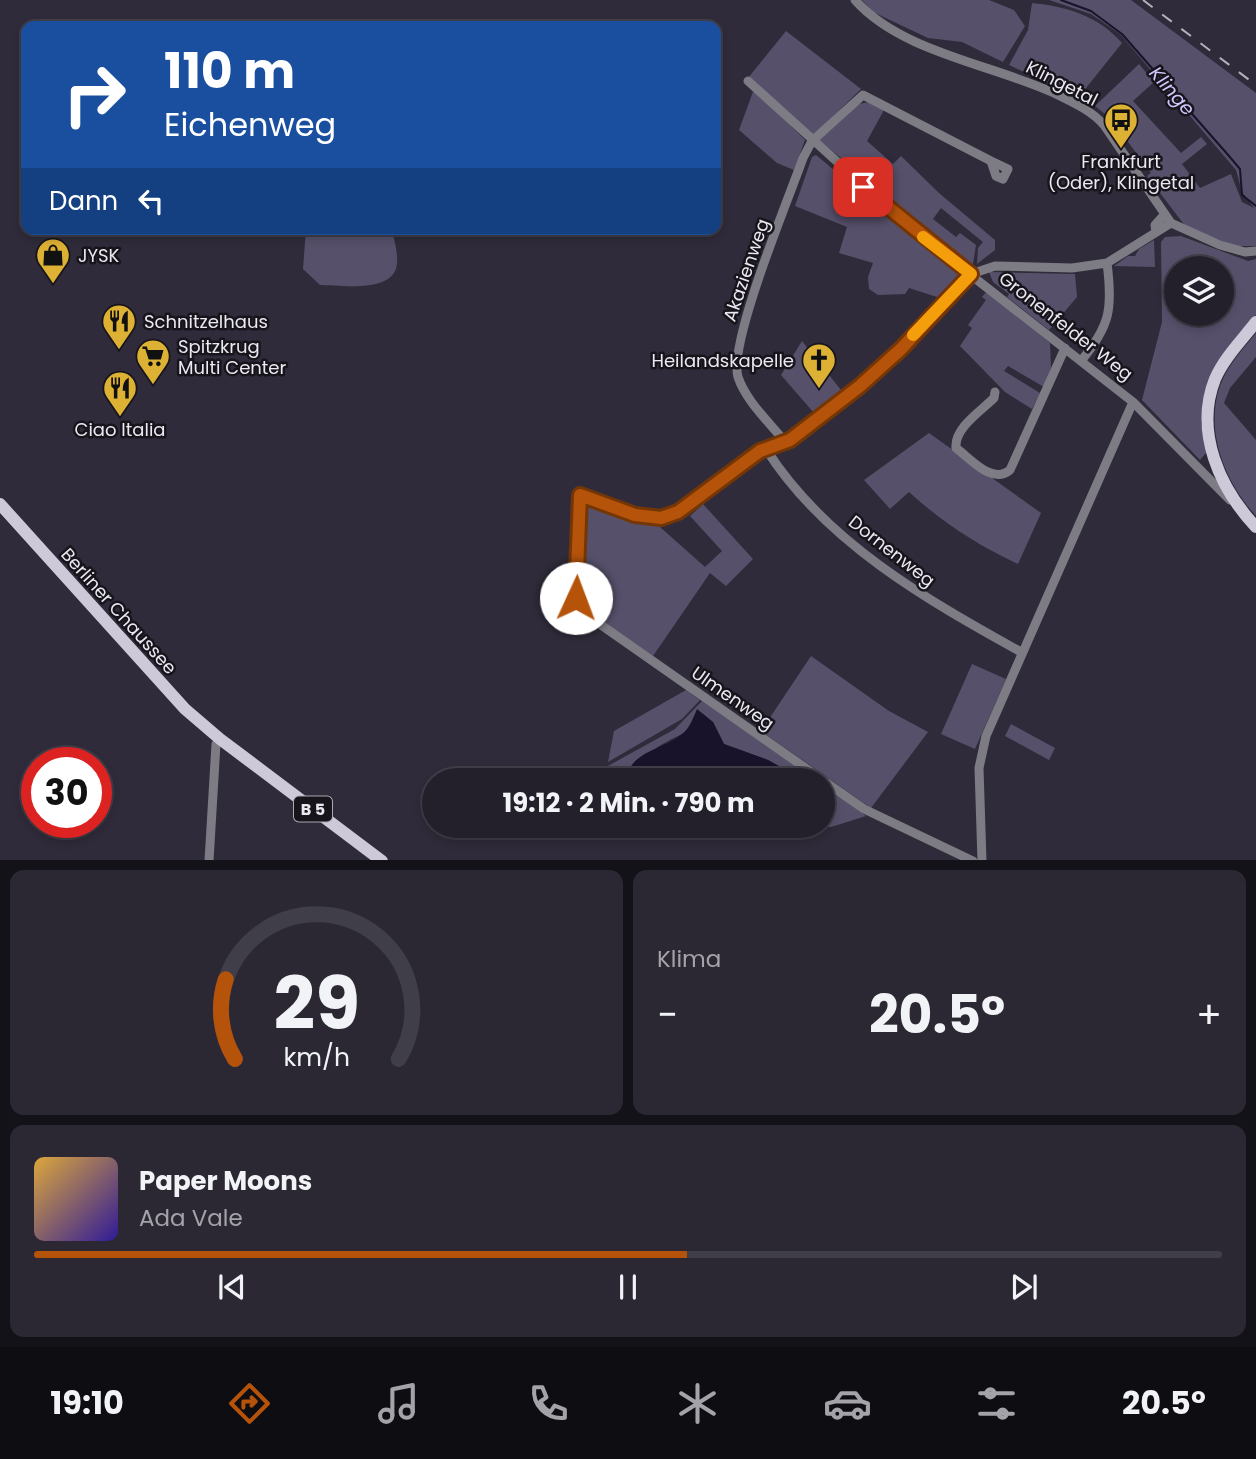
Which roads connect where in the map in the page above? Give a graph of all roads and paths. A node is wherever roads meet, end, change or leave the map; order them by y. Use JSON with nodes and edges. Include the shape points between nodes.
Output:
{"nodes":[{"id":1,"x":855,"y":0,"type":"edge"},
{"id":2,"x":748,"y":81,"type":"dead end"},
{"id":3,"x":812,"y":141,"type":"junction"},
{"id":4,"x":991,"y":161,"type":"dead end"},
{"id":5,"x":1164,"y":214,"type":"junction"},
{"id":6,"x":1171,"y":223,"type":"junction"},
{"id":7,"x":1156,"y":232,"type":"junction"},
{"id":8,"x":1256,"y":251,"type":"edge"},
{"id":9,"x":1107,"y":263,"type":"junction"},
{"id":10,"x":971,"y":274,"type":"junction"},
{"id":11,"x":1256,"y":322,"type":"edge"},
{"id":12,"x":1065,"y":348,"type":"junction"},
{"id":13,"x":1081,"y":361,"type":"junction"},
{"id":14,"x":995,"y":392,"type":"dead end"},
{"id":15,"x":1133,"y":402,"type":"junction"},
{"id":16,"x":785,"y":442,"type":"junction"},
{"id":17,"x":766,"y":449,"type":"junction"},
{"id":18,"x":0,"y":504,"type":"edge"},
{"id":19,"x":1235,"y":505,"type":"junction"},
{"id":20,"x":0,"y":511,"type":"edge"},
{"id":21,"x":1256,"y":527,"type":"edge"},
{"id":22,"x":1021,"y":652,"type":"junction"},
{"id":23,"x":218,"y":740,"type":"junction"},
{"id":24,"x":209,"y":860,"type":"edge"},
{"id":25,"x":382,"y":860,"type":"edge"},
{"id":26,"x":973,"y":860,"type":"edge"},
{"id":27,"x":982,"y":860,"type":"edge"}],
"edges":[{"from":1,"to":5,"type":"street","name":"Klingetal","via":[[900,36],[1002,71],[1091,113],[1104,125]]},
{"from":2,"to":3,"type":"street","name":"Gronenfelder Weg"},
{"from":3,"to":4,"type":"street","via":[[863,95]]},
{"from":3,"to":10,"type":"street","name":"Gronenfelder Weg"},
{"from":3,"to":16,"type":"street","name":"Akazienweg","via":[[756,290],[736,360],[745,391]]},
{"from":5,"to":6,"type":"street","name":"Klingetal"},
{"from":5,"to":7,"type":"street","via":[[1155,225]]},
{"from":6,"to":7,"type":"street"},
{"from":6,"to":8,"type":"street","name":"Klingetal","via":[[1220,245],[1245,253]]},
{"from":7,"to":9,"type":"street"},
{"from":9,"to":10,"type":"street","via":[[1072,268],[995,266]]},
{"from":9,"to":13,"type":"street","via":[[1105,326]]},
{"from":10,"to":12,"type":"street","name":"Gronenfelder Weg"},
{"from":10,"to":16,"type":"street","via":[[901,349]]},
{"from":11,"to":19,"type":"main road","via":[[1216,378],[1209,409],[1214,458]]},
{"from":12,"to":13,"type":"street","name":"Gronenfelder Weg"},
{"from":12,"to":14,"type":"street","via":[[1010,470],[1000,475],[990,474],[956,448],[958,433]]},
{"from":13,"to":15,"type":"street","name":"Gronenfelder Weg"},
{"from":15,"to":19,"type":"street","name":"Gronenfelder Weg"},
{"from":15,"to":22,"type":"street"},
{"from":16,"to":17,"type":"street"},
{"from":17,"to":22,"type":"street","name":"Dornenweg","via":[[801,494],[867,555],[935,604]]},
{"from":17,"to":26,"type":"street","name":"Ulmenweg","via":[[696,502],[661,518],[635,515],[580,495],[576,598],[584,614],[864,809]]},
{"from":18,"to":23,"type":"main road","name":"Berliner Chaussee","number":"B 5"},
{"from":19,"to":21,"type":"main road","name":"Gronenfelder Weg"},
{"from":20,"to":23,"type":"main road","name":"Berliner Chaussee","number":"B 5","via":[[181,713]]},
{"from":22,"to":27,"type":"street","via":[[981,751]]},
{"from":23,"to":24,"type":"street"},
{"from":23,"to":25,"type":"main road","name":"Berliner Chaussee","number":"B 5"}]}
